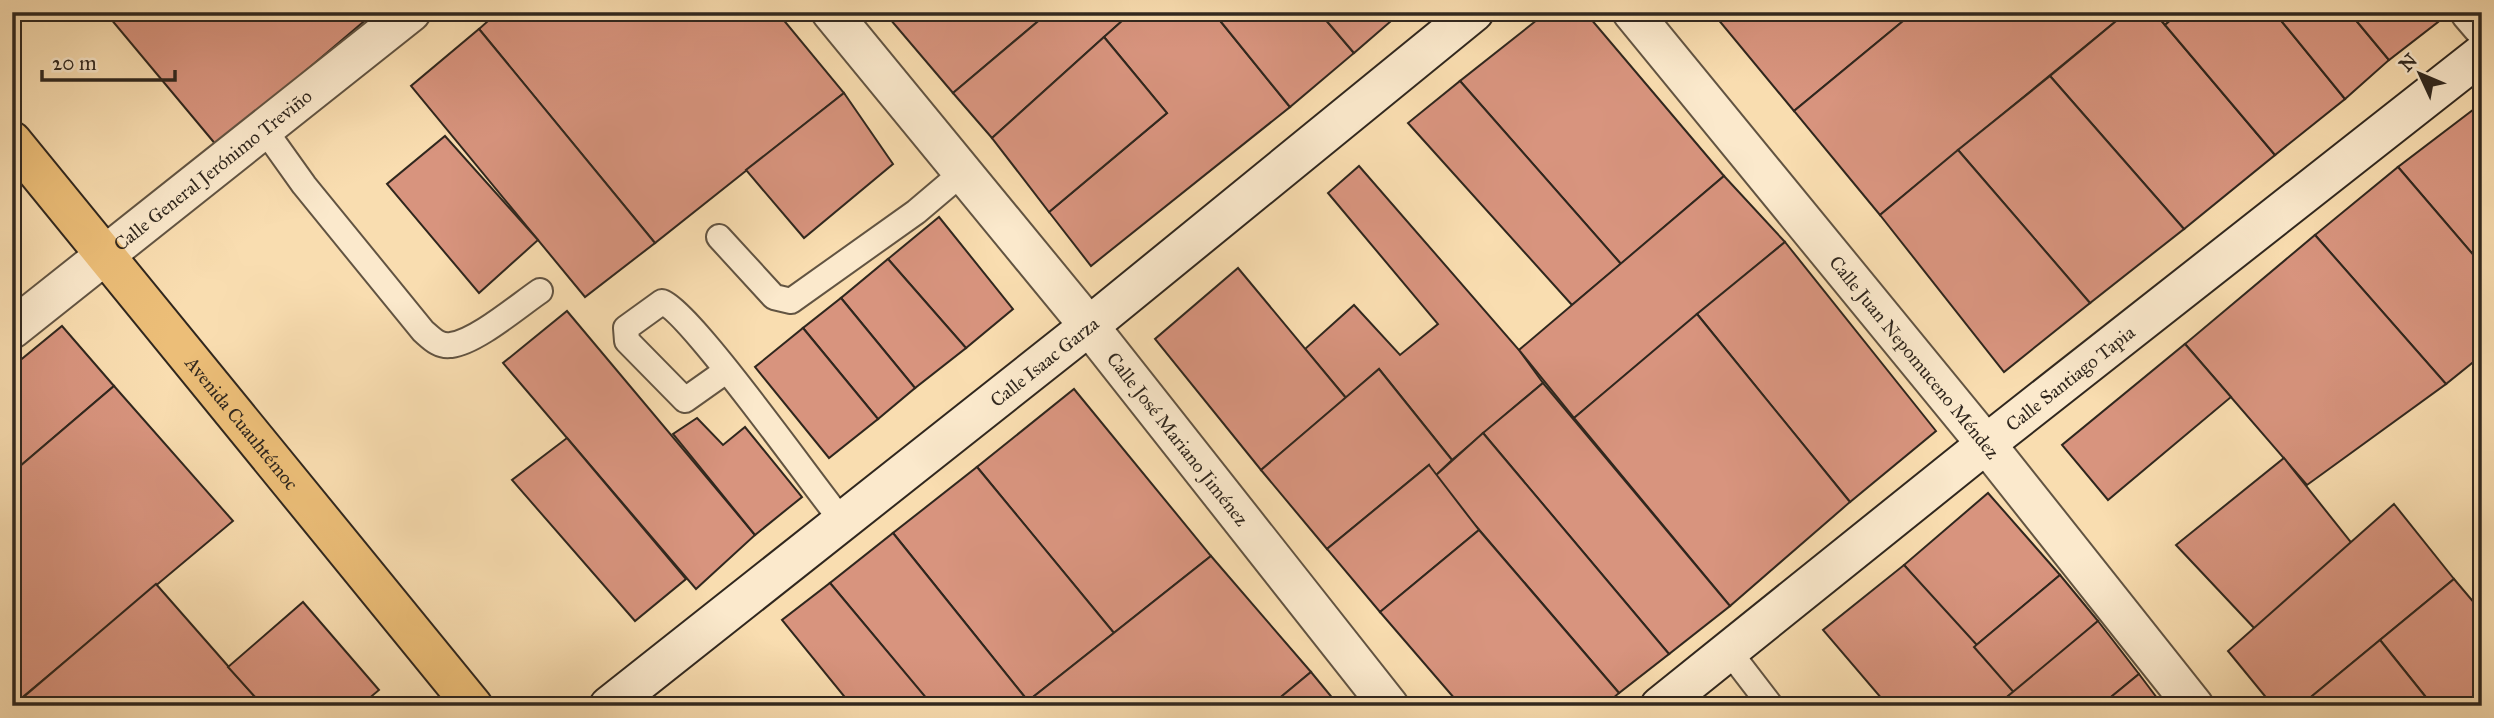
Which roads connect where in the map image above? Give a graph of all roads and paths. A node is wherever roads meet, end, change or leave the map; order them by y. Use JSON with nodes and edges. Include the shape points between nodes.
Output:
{"nodes":[{"id":1,"x":411,"y":12,"type":"edge"},
{"id":2,"x":831,"y":12,"type":"edge"},
{"id":3,"x":1474,"y":12,"type":"edge"},
{"id":4,"x":1632,"y":12,"type":"edge"},
{"id":5,"x":2470,"y":12,"type":"edge"},
{"id":6,"x":2482,"y":26,"type":"edge"},
{"id":7,"x":2482,"y":54,"type":"edge"},
{"id":8,"x":264,"y":129,"type":"junction"},
{"id":9,"x":12,"y":141,"type":"edge"},
{"id":10,"x":962,"y":173,"type":"junction"},
{"id":11,"x":719,"y":237,"type":"dead end"},
{"id":12,"x":105,"y":254,"type":"junction"},
{"id":13,"x":540,"y":291,"type":"dead end"},
{"id":14,"x":1089,"y":326,"type":"junction"},
{"id":15,"x":12,"y":329,"type":"edge"},
{"id":16,"x":726,"y":372,"type":"dead end"},
{"id":17,"x":1986,"y":444,"type":"junction"},
{"id":18,"x":843,"y":522,"type":"junction"},
{"id":19,"x":1728,"y":650,"type":"junction"},
{"id":20,"x":473,"y":706,"type":"edge"},
{"id":21,"x":609,"y":706,"type":"edge"},
{"id":22,"x":1389,"y":706,"type":"edge"},
{"id":23,"x":1660,"y":706,"type":"edge"},
{"id":24,"x":1771,"y":706,"type":"edge"},
{"id":25,"x":2194,"y":706,"type":"edge"}],
"edges":[{"from":1,"to":8,"type":"street","name":"Calle General Jerónimo Treviño"},
{"from":2,"to":10,"type":"street","name":"Calle José Mariano Jiménez"},
{"from":3,"to":14,"type":"street","name":"Calle Isaac Garza"},
{"from":4,"to":17,"type":"street","name":"Calle Juan Nepomuceno Méndez"},
{"from":5,"to":6,"type":"street"},
{"from":7,"to":17,"type":"street","name":"Calle Santiago Tapia"},
{"from":8,"to":12,"type":"street","name":"Calle General Jerónimo Treviño"},
{"from":8,"to":13,"type":"lane","via":[[304,185],[436,342],[449,346],[466,340]]},
{"from":9,"to":12,"type":"highway","name":"Avenida Cuauhtémoc"},
{"from":10,"to":11,"type":"lane","via":[[916,212],[791,301],[774,297]]},
{"from":10,"to":14,"type":"street","name":"Calle José Mariano Jiménez"},
{"from":12,"to":15,"type":"street","name":"Calle General Jerónimo Treviño"},
{"from":12,"to":20,"type":"highway","name":"Avenida Cuauhtémoc"},
{"from":14,"to":18,"type":"street","name":"Calle Isaac Garza"},
{"from":14,"to":22,"type":"street","name":"Calle José Mariano Jiménez"},
{"from":16,"to":18,"type":"lane"},
{"from":17,"to":19,"type":"street","name":"Calle Santiago Tapia"},
{"from":17,"to":25,"type":"street","name":"Calle Juan Nepomuceno Méndez"},
{"from":18,"to":21,"type":"street","name":"Calle Isaac Garza"},
{"from":19,"to":23,"type":"street","name":"Calle Santiago Tapia"},
{"from":19,"to":24,"type":"lane"}]}
